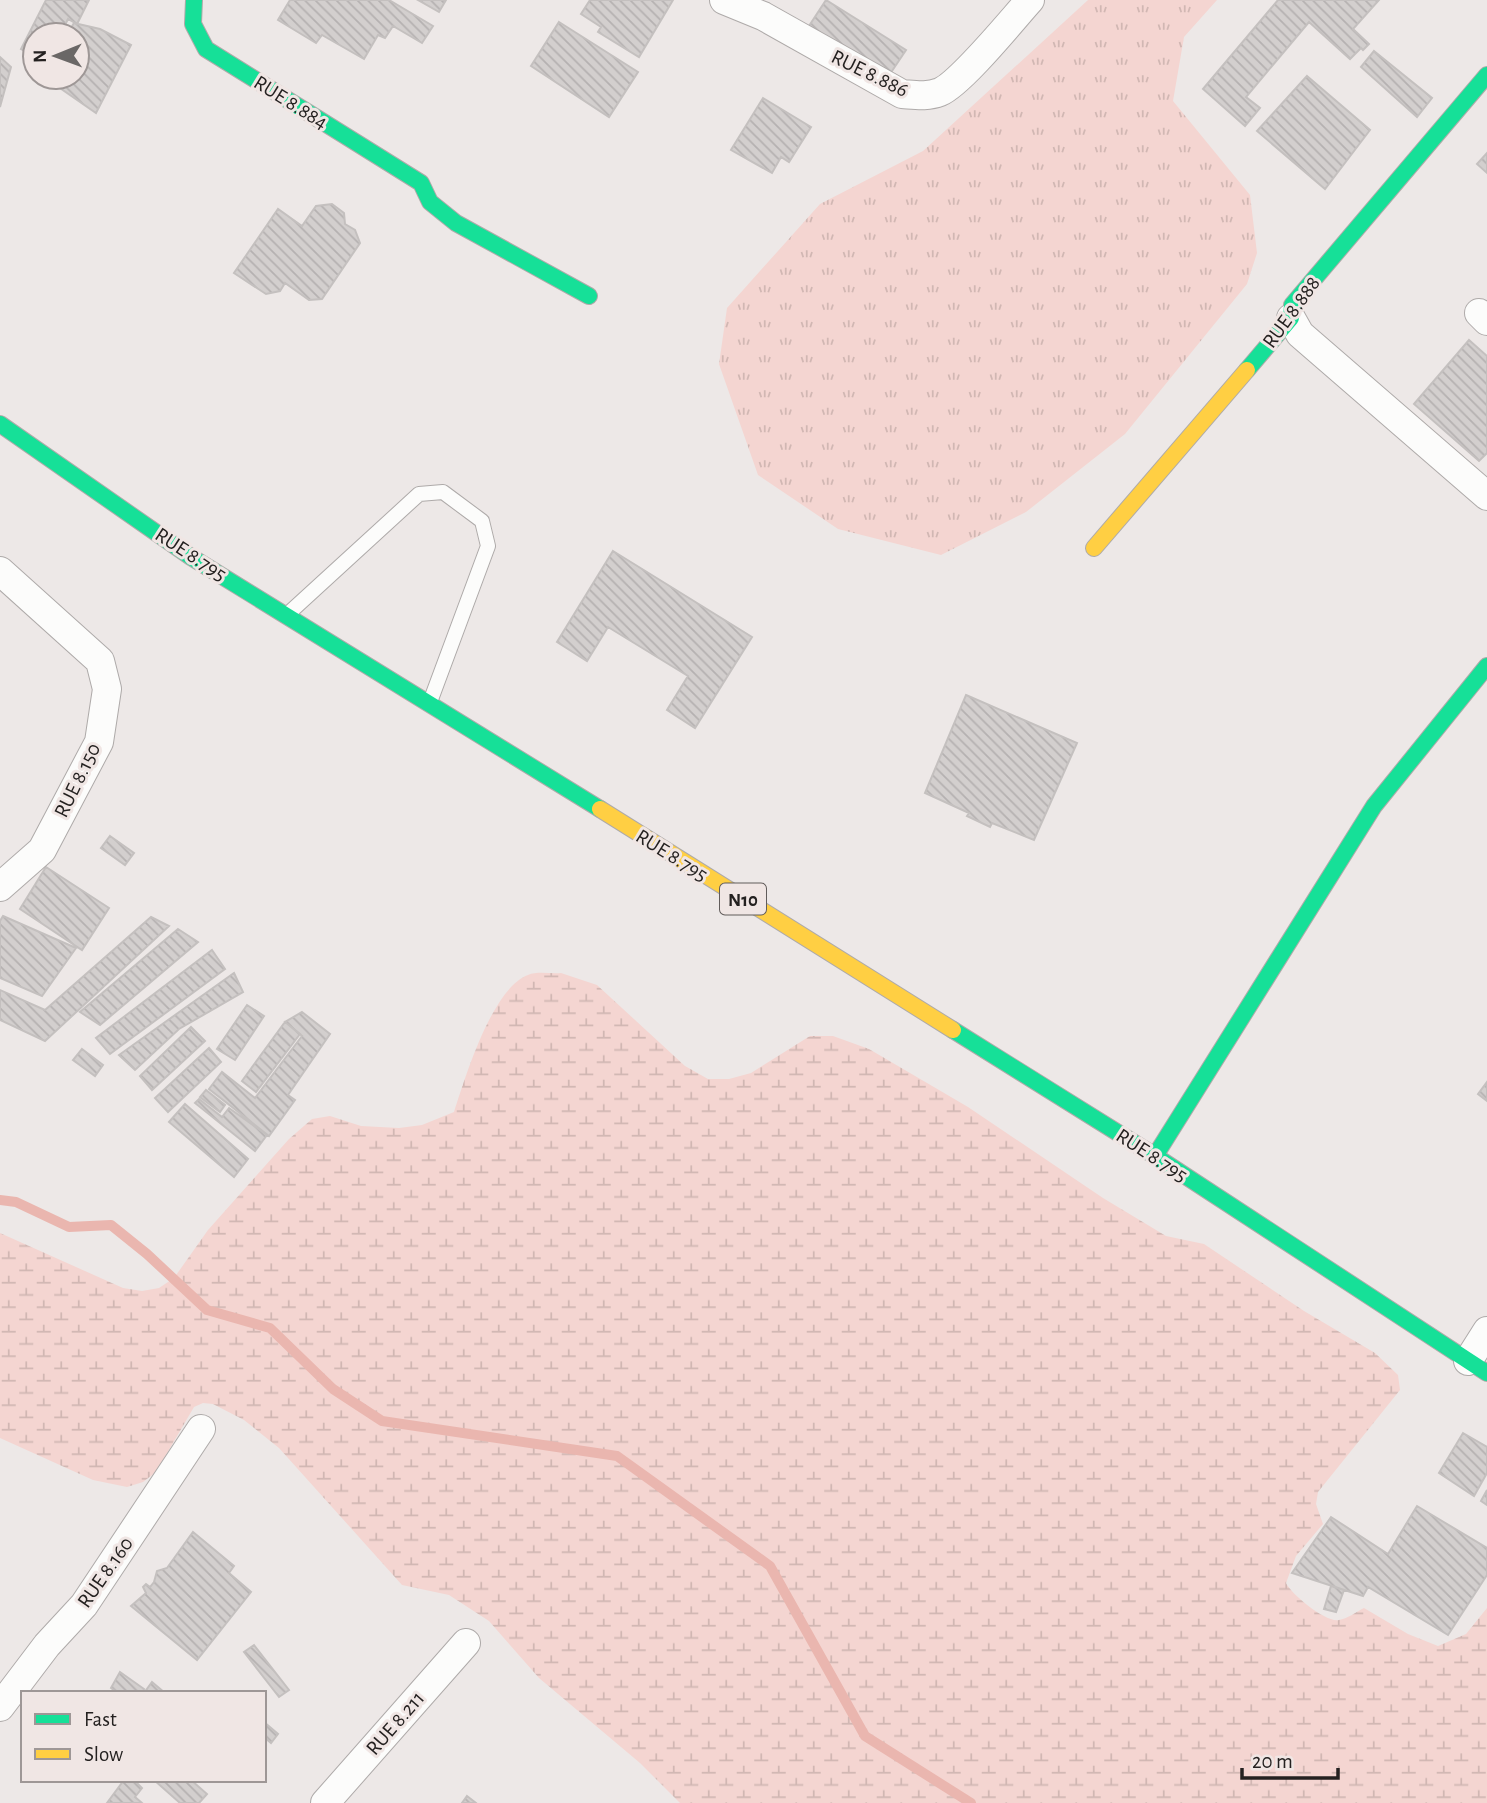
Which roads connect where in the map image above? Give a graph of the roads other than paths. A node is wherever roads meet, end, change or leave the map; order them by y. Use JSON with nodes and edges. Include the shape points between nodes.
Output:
{"nodes":[{"id":1,"x":194,"y":0,"type":"edge"},
{"id":2,"x":724,"y":0,"type":"edge"},
{"id":3,"x":1030,"y":0,"type":"edge"},
{"id":4,"x":1487,"y":75,"type":"edge"},
{"id":5,"x":589,"y":296,"type":"dead end"},
{"id":6,"x":1291,"y":318,"type":"junction"},
{"id":7,"x":0,"y":424,"type":"edge"},
{"id":8,"x":1487,"y":496,"type":"edge"},
{"id":9,"x":1094,"y":548,"type":"dead end"},
{"id":10,"x":0,"y":571,"type":"edge"},
{"id":11,"x":288,"y":614,"type":"junction"},
{"id":12,"x":1487,"y":666,"type":"edge"},
{"id":13,"x":429,"y":704,"type":"junction"},
{"id":14,"x":0,"y":887,"type":"edge"},
{"id":15,"x":1155,"y":1156,"type":"junction"},
{"id":16,"x":1487,"y":1331,"type":"edge"},
{"id":17,"x":1478,"y":1367,"type":"edge"},
{"id":18,"x":201,"y":1429,"type":"dead end"},
{"id":19,"x":466,"y":1643,"type":"dead end"},
{"id":20,"x":0,"y":1707,"type":"edge"},
{"id":21,"x":325,"y":1803,"type":"edge"}],
"edges":[{"from":1,"to":5,"type":"main road","name":"RUE 8.884","via":[[193,24],[206,49],[421,183],[430,202],[456,223]]},
{"from":2,"to":3,"type":"street","name":"RUE 8.886","via":[[763,16],[902,94],[925,96],[943,91]]},
{"from":4,"to":6,"type":"main road","name":"RUE 8.888","via":[[1292,305]]},
{"from":6,"to":8,"type":"street","via":[[1300,334]]},
{"from":6,"to":9,"type":"main road","name":"RUE 8.888"},
{"from":7,"to":11,"type":"main road","name":"RUE 8.795","number":"N10","via":[[191,557]]},
{"from":10,"to":14,"type":"street","name":"RUE 8.150","via":[[100,662],[107,689],[99,742],[42,850]]},
{"from":11,"to":13,"type":"main road","name":"RUE 8.795","number":"N10"},
{"from":11,"to":13,"type":"lane","via":[[419,494],[443,492],[482,521],[488,546]]},
{"from":12,"to":15,"type":"main road","via":[[1374,806]]},
{"from":13,"to":15,"type":"main road","name":"RUE 8.795","number":"N10"},
{"from":15,"to":17,"type":"main road","name":"RUE 8.795","number":"N10"},
{"from":16,"to":17,"type":"street"},
{"from":18,"to":20,"type":"street","name":"RUE 8.160","via":[[84,1605]]},
{"from":19,"to":21,"type":"street","name":"RUE 8.211"}]}
